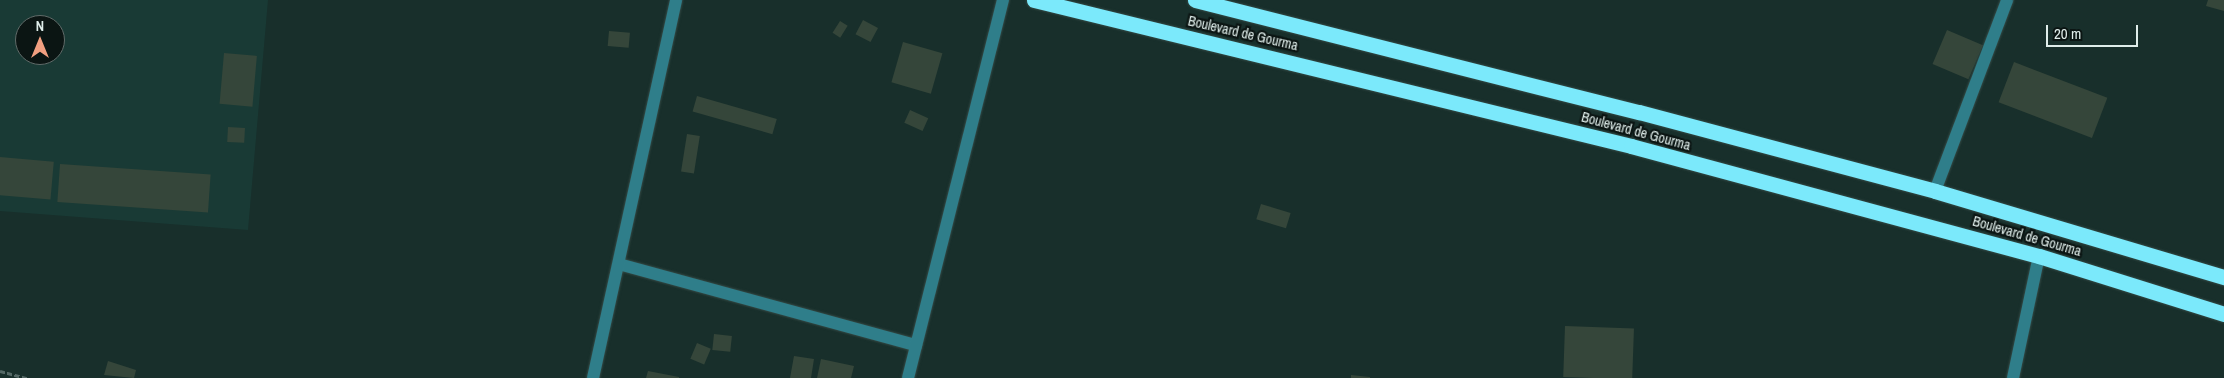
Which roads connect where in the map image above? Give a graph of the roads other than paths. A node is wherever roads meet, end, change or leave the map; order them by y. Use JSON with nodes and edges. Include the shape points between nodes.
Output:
{"nodes":[{"id":1,"x":676,"y":0,"type":"edge"},
{"id":2,"x":1003,"y":0,"type":"edge"},
{"id":3,"x":1034,"y":0,"type":"edge"},
{"id":4,"x":1195,"y":0,"type":"edge"},
{"id":5,"x":2007,"y":0,"type":"edge"},
{"id":6,"x":1935,"y":191,"type":"junction"},
{"id":7,"x":2039,"y":256,"type":"junction"},
{"id":8,"x":619,"y":264,"type":"junction"},
{"id":9,"x":2224,"y":277,"type":"edge"},
{"id":10,"x":2224,"y":314,"type":"edge"},
{"id":11,"x":916,"y":345,"type":"junction"},
{"id":12,"x":593,"y":378,"type":"edge"},
{"id":13,"x":908,"y":378,"type":"edge"},
{"id":14,"x":2012,"y":378,"type":"edge"}],
"edges":[{"from":1,"to":8,"type":"street"},
{"from":2,"to":11,"type":"street"},
{"from":3,"to":7,"type":"highway","name":"Boulevard de Gourma","via":[[1631,146]]},
{"from":4,"to":6,"type":"highway","name":"Boulevard de Gourma","via":[[1639,112]]},
{"from":5,"to":6,"type":"street"},
{"from":6,"to":9,"type":"highway","name":"Boulevard de Gourma"},
{"from":7,"to":10,"type":"highway","name":"Boulevard de Gourma"},
{"from":7,"to":14,"type":"street"},
{"from":8,"to":11,"type":"street"},
{"from":8,"to":12,"type":"street"},
{"from":11,"to":13,"type":"street"}]}
